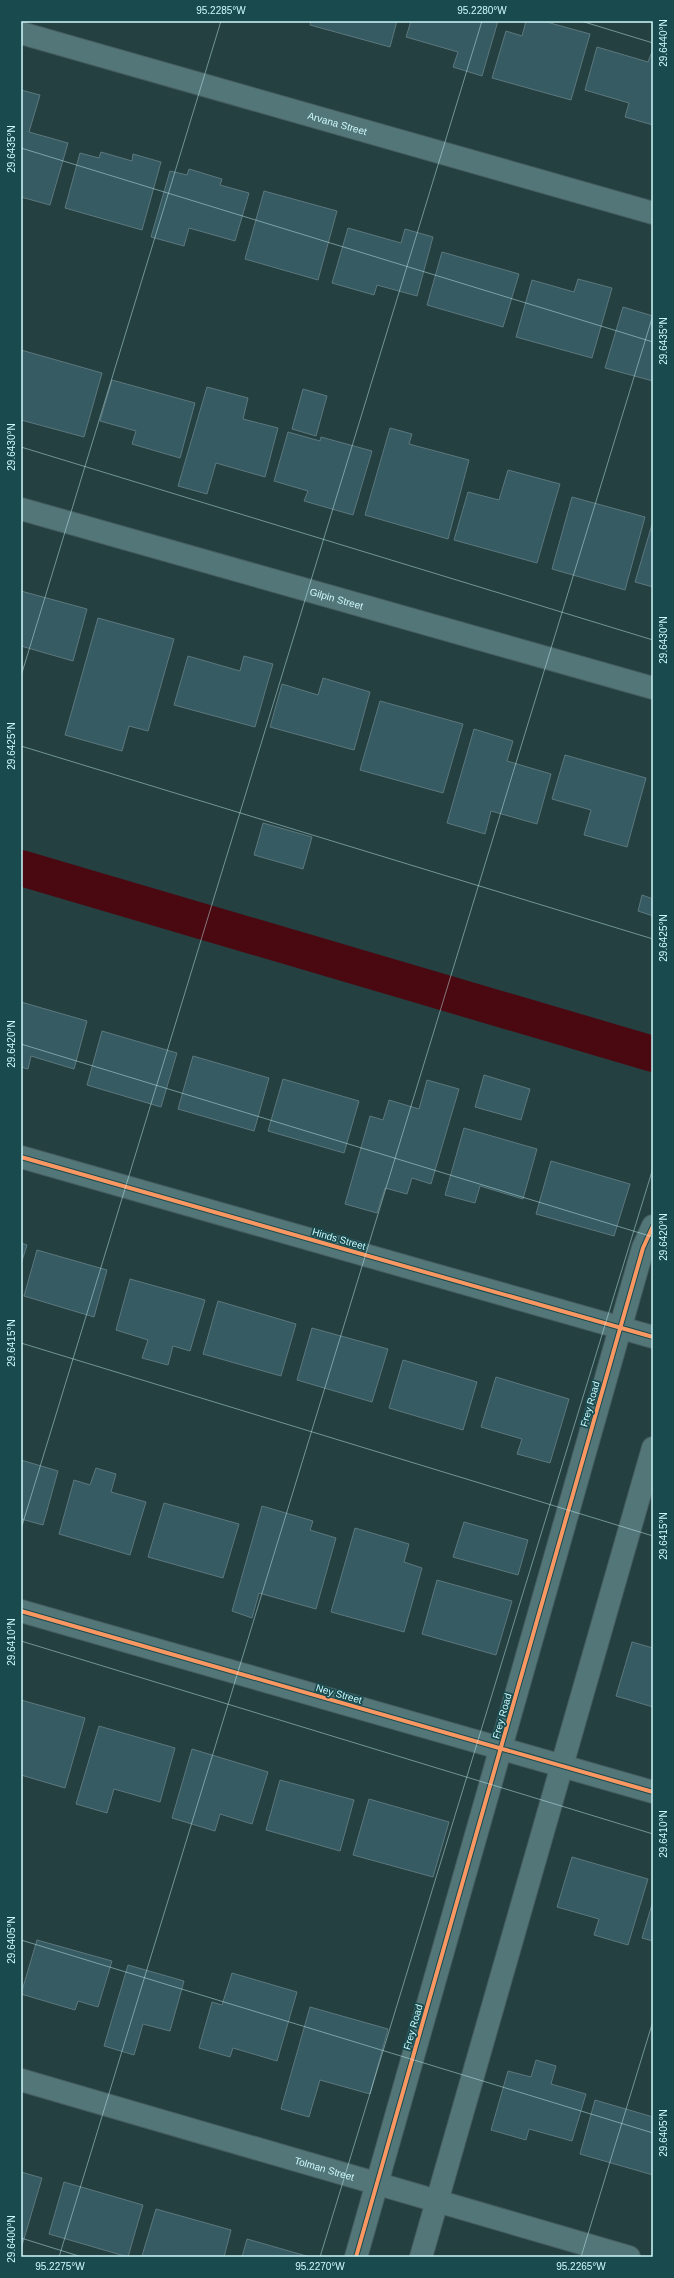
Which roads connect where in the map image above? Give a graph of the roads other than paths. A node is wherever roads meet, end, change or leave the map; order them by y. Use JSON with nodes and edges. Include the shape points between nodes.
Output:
{"nodes":[{"id":1,"x":21,"y":34,"type":"edge"},
{"id":2,"x":653,"y":213,"type":"edge"},
{"id":3,"x":21,"y":509,"type":"edge"},
{"id":4,"x":653,"y":688,"type":"edge"},
{"id":5,"x":21,"y":1157,"type":"edge"},
{"id":6,"x":653,"y":1226,"type":"edge"},
{"id":7,"x":620,"y":1328,"type":"junction"},
{"id":8,"x":653,"y":1337,"type":"edge"},
{"id":9,"x":653,"y":1448,"type":"edge"},
{"id":10,"x":21,"y":1610,"type":"edge"},
{"id":11,"x":501,"y":1748,"type":"junction"},
{"id":12,"x":562,"y":1766,"type":"junction"},
{"id":13,"x":653,"y":1792,"type":"edge"},
{"id":14,"x":21,"y":2080,"type":"edge"},
{"id":15,"x":377,"y":2184,"type":"junction"},
{"id":16,"x":437,"y":2201,"type":"junction"},
{"id":17,"x":356,"y":2257,"type":"edge"},
{"id":18,"x":421,"y":2257,"type":"edge"},
{"id":19,"x":629,"y":2257,"type":"edge"}],
"edges":[{"from":1,"to":2,"type":"street","name":"Arvana Street"},
{"from":3,"to":4,"type":"street","name":"Gilpin Street"},
{"from":5,"to":7,"type":"street","name":"Hinds Street"},
{"from":6,"to":7,"type":"street","name":"Frey Road","via":[[643,1248]]},
{"from":7,"to":8,"type":"street","name":"Hinds Street"},
{"from":7,"to":11,"type":"street","name":"Frey Road"},
{"from":9,"to":12,"type":"street"},
{"from":10,"to":11,"type":"street","name":"Ney Street"},
{"from":11,"to":12,"type":"street","name":"Ney Street"},
{"from":11,"to":15,"type":"street","name":"Frey Road"},
{"from":12,"to":13,"type":"street","name":"Ney Street"},
{"from":12,"to":16,"type":"street"},
{"from":14,"to":15,"type":"street","name":"Tolman Street"},
{"from":15,"to":16,"type":"street","name":"Tolman Street"},
{"from":15,"to":17,"type":"street","name":"Frey Road"},
{"from":16,"to":18,"type":"street"},
{"from":16,"to":19,"type":"street","name":"Tolman Street"}]}
